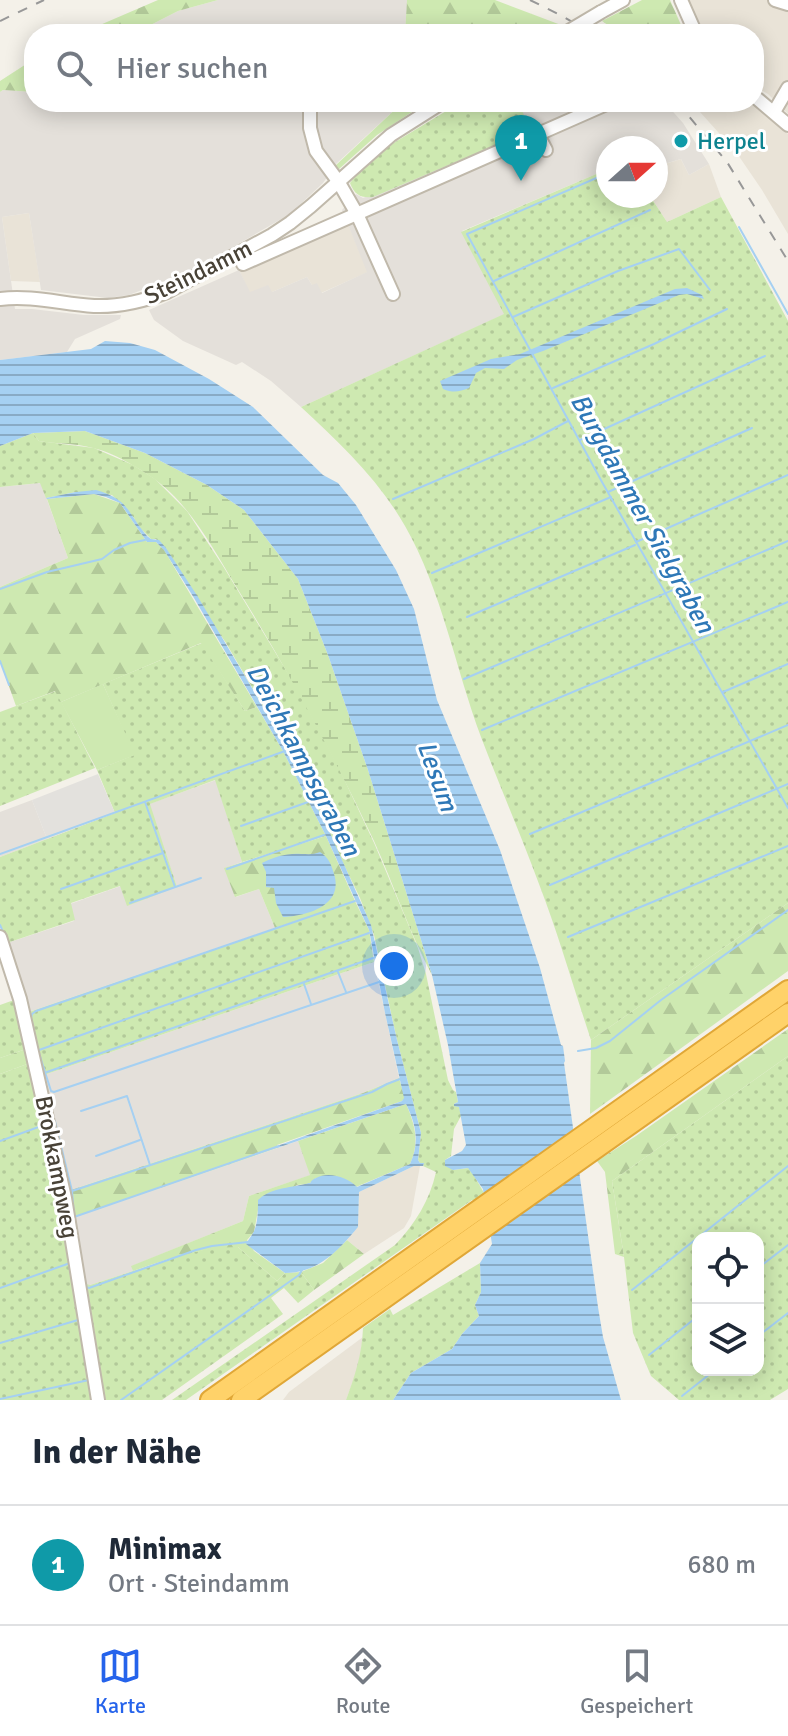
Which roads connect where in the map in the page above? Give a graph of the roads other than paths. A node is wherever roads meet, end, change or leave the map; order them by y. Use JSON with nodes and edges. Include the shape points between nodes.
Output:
{"nodes":[{"id":1,"x":623,"y":0,"type":"edge"},
{"id":2,"x":681,"y":0,"type":"edge"},
{"id":3,"x":775,"y":0,"type":"edge"},
{"id":4,"x":788,"y":4,"type":"edge"},
{"id":5,"x":581,"y":24,"type":"edge"},
{"id":6,"x":692,"y":24,"type":"edge"},
{"id":7,"x":788,"y":88,"type":"edge"},
{"id":8,"x":764,"y":104,"type":"edge"},
{"id":9,"x":310,"y":112,"type":"edge"},
{"id":10,"x":427,"y":112,"type":"edge"},
{"id":11,"x":587,"y":112,"type":"edge"},
{"id":12,"x":774,"y":112,"type":"junction"},
{"id":13,"x":788,"y":125,"type":"edge"},
{"id":14,"x":538,"y":135,"type":"junction"},
{"id":15,"x":546,"y":150,"type":"dead end"},
{"id":16,"x":338,"y":181,"type":"junction"},
{"id":17,"x":357,"y":214,"type":"junction"},
{"id":18,"x":243,"y":264,"type":"dead end"},
{"id":19,"x":393,"y":294,"type":"dead end"},
{"id":20,"x":0,"y":299,"type":"edge"},
{"id":21,"x":0,"y":937,"type":"edge"},
{"id":22,"x":788,"y":990,"type":"edge"},
{"id":23,"x":788,"y":1013,"type":"edge"},
{"id":24,"x":98,"y":1400,"type":"edge"},
{"id":25,"x":210,"y":1400,"type":"edge"},
{"id":26,"x":241,"y":1400,"type":"edge"}],
"edges":[{"from":1,"to":5,"type":"street","bridge":true},
{"from":2,"to":6,"type":"street"},
{"from":3,"to":4,"type":"street"},
{"from":7,"to":12,"type":"street"},
{"from":8,"to":12,"type":"street"},
{"from":9,"to":16,"type":"street","via":[[316,151]]},
{"from":10,"to":16,"type":"street","name":"Steindamm"},
{"from":11,"to":14,"type":"street","name":"Steindamm"},
{"from":12,"to":13,"type":"street"},
{"from":14,"to":15,"type":"street"},
{"from":14,"to":17,"type":"street","name":"Steindamm"},
{"from":16,"to":17,"type":"street"},
{"from":16,"to":20,"type":"street","name":"Steindamm","via":[[272,235],[151,298],[94,306],[28,297]]},
{"from":17,"to":18,"type":"street","name":"Steindamm"},
{"from":17,"to":19,"type":"street"},
{"from":21,"to":24,"type":"street","name":"Brokkampweg","via":[[20,999],[65,1198]]},
{"from":22,"to":25,"type":"highway"},
{"from":23,"to":26,"type":"highway"}]}
